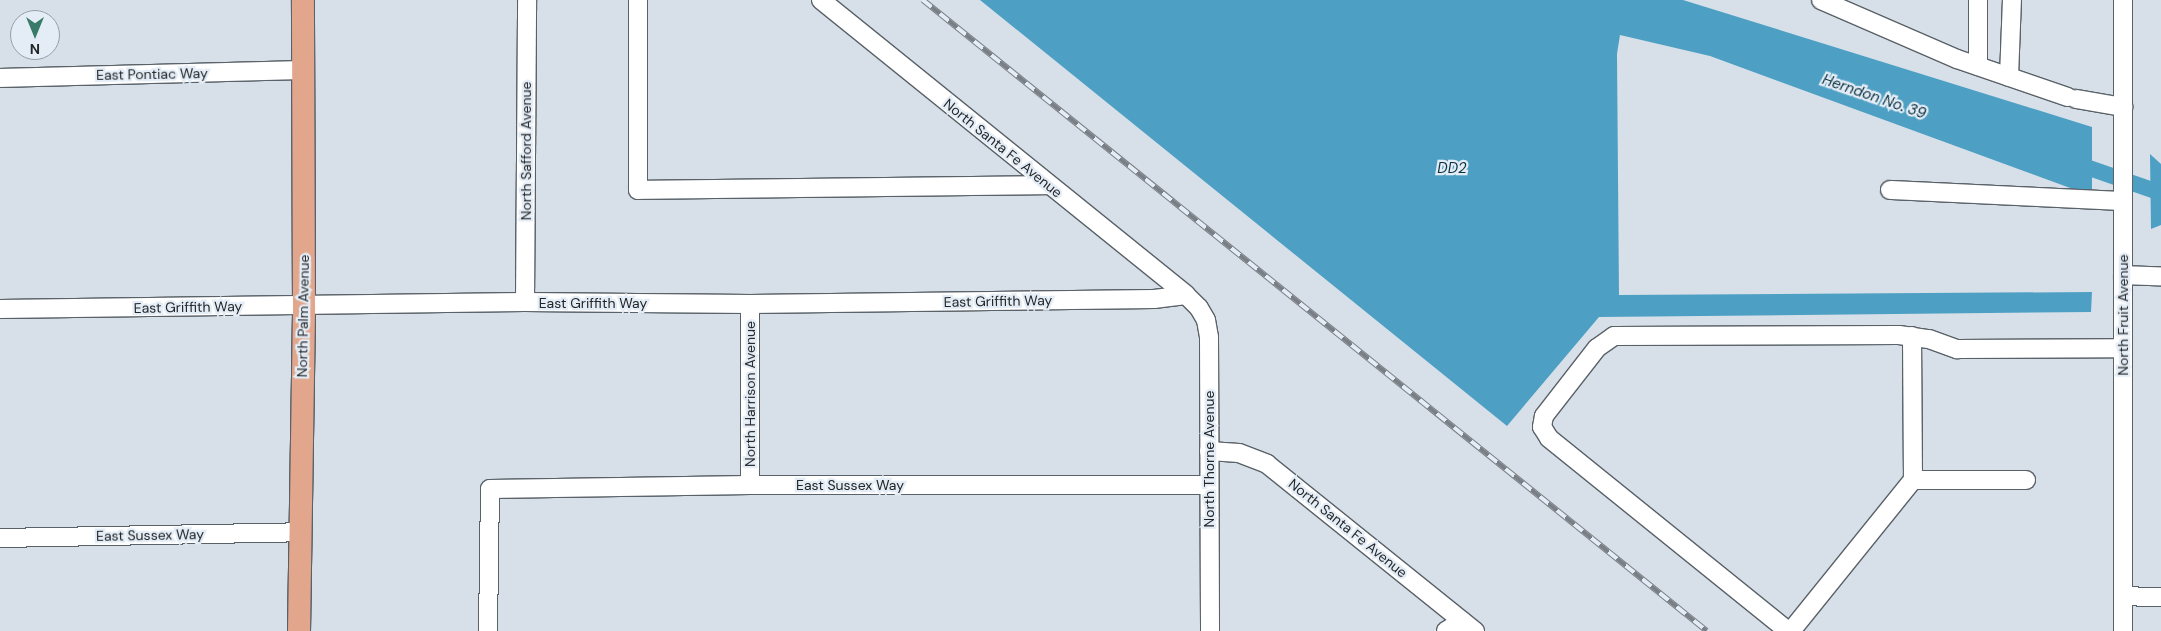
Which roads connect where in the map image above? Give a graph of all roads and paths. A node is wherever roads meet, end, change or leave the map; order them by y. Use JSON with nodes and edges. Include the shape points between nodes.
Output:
{"nodes":[{"id":1,"x":302,"y":0,"type":"edge"},
{"id":2,"x":527,"y":0,"type":"edge"},
{"id":3,"x":638,"y":0,"type":"edge"},
{"id":4,"x":821,"y":0,"type":"edge"},
{"id":5,"x":1821,"y":0,"type":"edge"},
{"id":6,"x":1978,"y":0,"type":"edge"},
{"id":7,"x":2012,"y":0,"type":"edge"},
{"id":8,"x":2123,"y":0,"type":"edge"},
{"id":9,"x":1978,"y":66,"type":"junction"},
{"id":10,"x":303,"y":70,"type":"junction"},
{"id":11,"x":2009,"y":77,"type":"junction"},
{"id":12,"x":0,"y":78,"type":"edge"},
{"id":13,"x":2123,"y":107,"type":"junction"},
{"id":14,"x":1048,"y":185,"type":"junction"},
{"id":15,"x":1890,"y":190,"type":"dead end"},
{"id":16,"x":2123,"y":201,"type":"junction"},
{"id":17,"x":2123,"y":275,"type":"junction"},
{"id":18,"x":2161,"y":276,"type":"edge"},
{"id":19,"x":1186,"y":294,"type":"junction"},
{"id":20,"x":525,"y":302,"type":"junction"},
{"id":21,"x":750,"y":304,"type":"junction"},
{"id":22,"x":304,"y":306,"type":"junction"},
{"id":23,"x":0,"y":309,"type":"edge"},
{"id":24,"x":1912,"y":336,"type":"junction"},
{"id":25,"x":2123,"y":348,"type":"junction"},
{"id":26,"x":1209,"y":451,"type":"junction"},
{"id":27,"x":1912,"y":480,"type":"junction"},
{"id":28,"x":2026,"y":480,"type":"dead end"},
{"id":29,"x":750,"y":485,"type":"junction"},
{"id":30,"x":1209,"y":485,"type":"junction"},
{"id":31,"x":300,"y":532,"type":"junction"},
{"id":32,"x":0,"y":538,"type":"edge"},
{"id":33,"x":2123,"y":596,"type":"junction"},
{"id":34,"x":2161,"y":597,"type":"edge"},
{"id":35,"x":1469,"y":626,"type":"edge"},
{"id":36,"x":299,"y":631,"type":"edge"},
{"id":37,"x":488,"y":631,"type":"edge"},
{"id":38,"x":1210,"y":631,"type":"edge"},
{"id":39,"x":1446,"y":631,"type":"edge"},
{"id":40,"x":1790,"y":631,"type":"edge"},
{"id":41,"x":2123,"y":631,"type":"edge"}],
"edges":[{"from":1,"to":10,"type":"main road","name":"North Palm Avenue"},
{"from":2,"to":20,"type":"street","name":"North Safford Avenue"},
{"from":3,"to":14,"type":"street","via":[[638,190]]},
{"from":4,"to":14,"type":"street","name":"North Santa Fe Avenue"},
{"from":5,"to":9,"type":"street"},
{"from":6,"to":9,"type":"street"},
{"from":7,"to":11,"type":"street"},
{"from":8,"to":13,"type":"street","name":"North Fruit Avenue"},
{"from":9,"to":11,"type":"street"},
{"from":10,"to":12,"type":"street","name":"East Pontiac Way"},
{"from":10,"to":22,"type":"main road","name":"North Palm Avenue"},
{"from":11,"to":13,"type":"street","via":[[2072,98]]},
{"from":13,"to":16,"type":"street","name":"North Fruit Avenue"},
{"from":14,"to":19,"type":"street","name":"North Santa Fe Avenue"},
{"from":15,"to":16,"type":"street"},
{"from":16,"to":17,"type":"street","name":"North Fruit Avenue"},
{"from":17,"to":18,"type":"street"},
{"from":17,"to":25,"type":"street","name":"North Fruit Avenue"},
{"from":19,"to":21,"type":"street","name":"East Griffith Way","via":[[1154,299]]},
{"from":19,"to":26,"type":"street","name":"North Thorne Avenue","via":[[1202,314],[1209,337]]},
{"from":20,"to":21,"type":"street","name":"East Griffith Way"},
{"from":20,"to":22,"type":"street","name":"East Griffith Way"},
{"from":21,"to":29,"type":"street","name":"North Harrison Avenue"},
{"from":22,"to":23,"type":"street","name":"East Griffith Way"},
{"from":22,"to":31,"type":"main road","name":"North Palm Avenue"},
{"from":24,"to":25,"type":"street","via":[[1957,349]]},
{"from":24,"to":27,"type":"street"},
{"from":24,"to":40,"type":"street","via":[[1614,336],[1597,348],[1544,416],[1542,427],[1549,438]]},
{"from":25,"to":33,"type":"street","name":"North Fruit Avenue"},
{"from":26,"to":30,"type":"street","name":"North Thorne Avenue"},
{"from":26,"to":35,"type":"street","name":"North Santa Fe Avenue","via":[[1239,453],[1268,464]]},
{"from":27,"to":28,"type":"street"},
{"from":27,"to":40,"type":"street"},
{"from":29,"to":30,"type":"street","name":"East Sussex Way"},
{"from":29,"to":37,"type":"street","name":"East Sussex Way","via":[[490,489]]},
{"from":30,"to":38,"type":"street","name":"North Thorne Avenue"},
{"from":31,"to":32,"type":"street","name":"East Sussex Way"},
{"from":31,"to":36,"type":"main road","name":"North Palm Avenue"},
{"from":33,"to":34,"type":"street"},
{"from":33,"to":41,"type":"street","name":"North Fruit Avenue"},
{"from":35,"to":39,"type":"street"}]}
